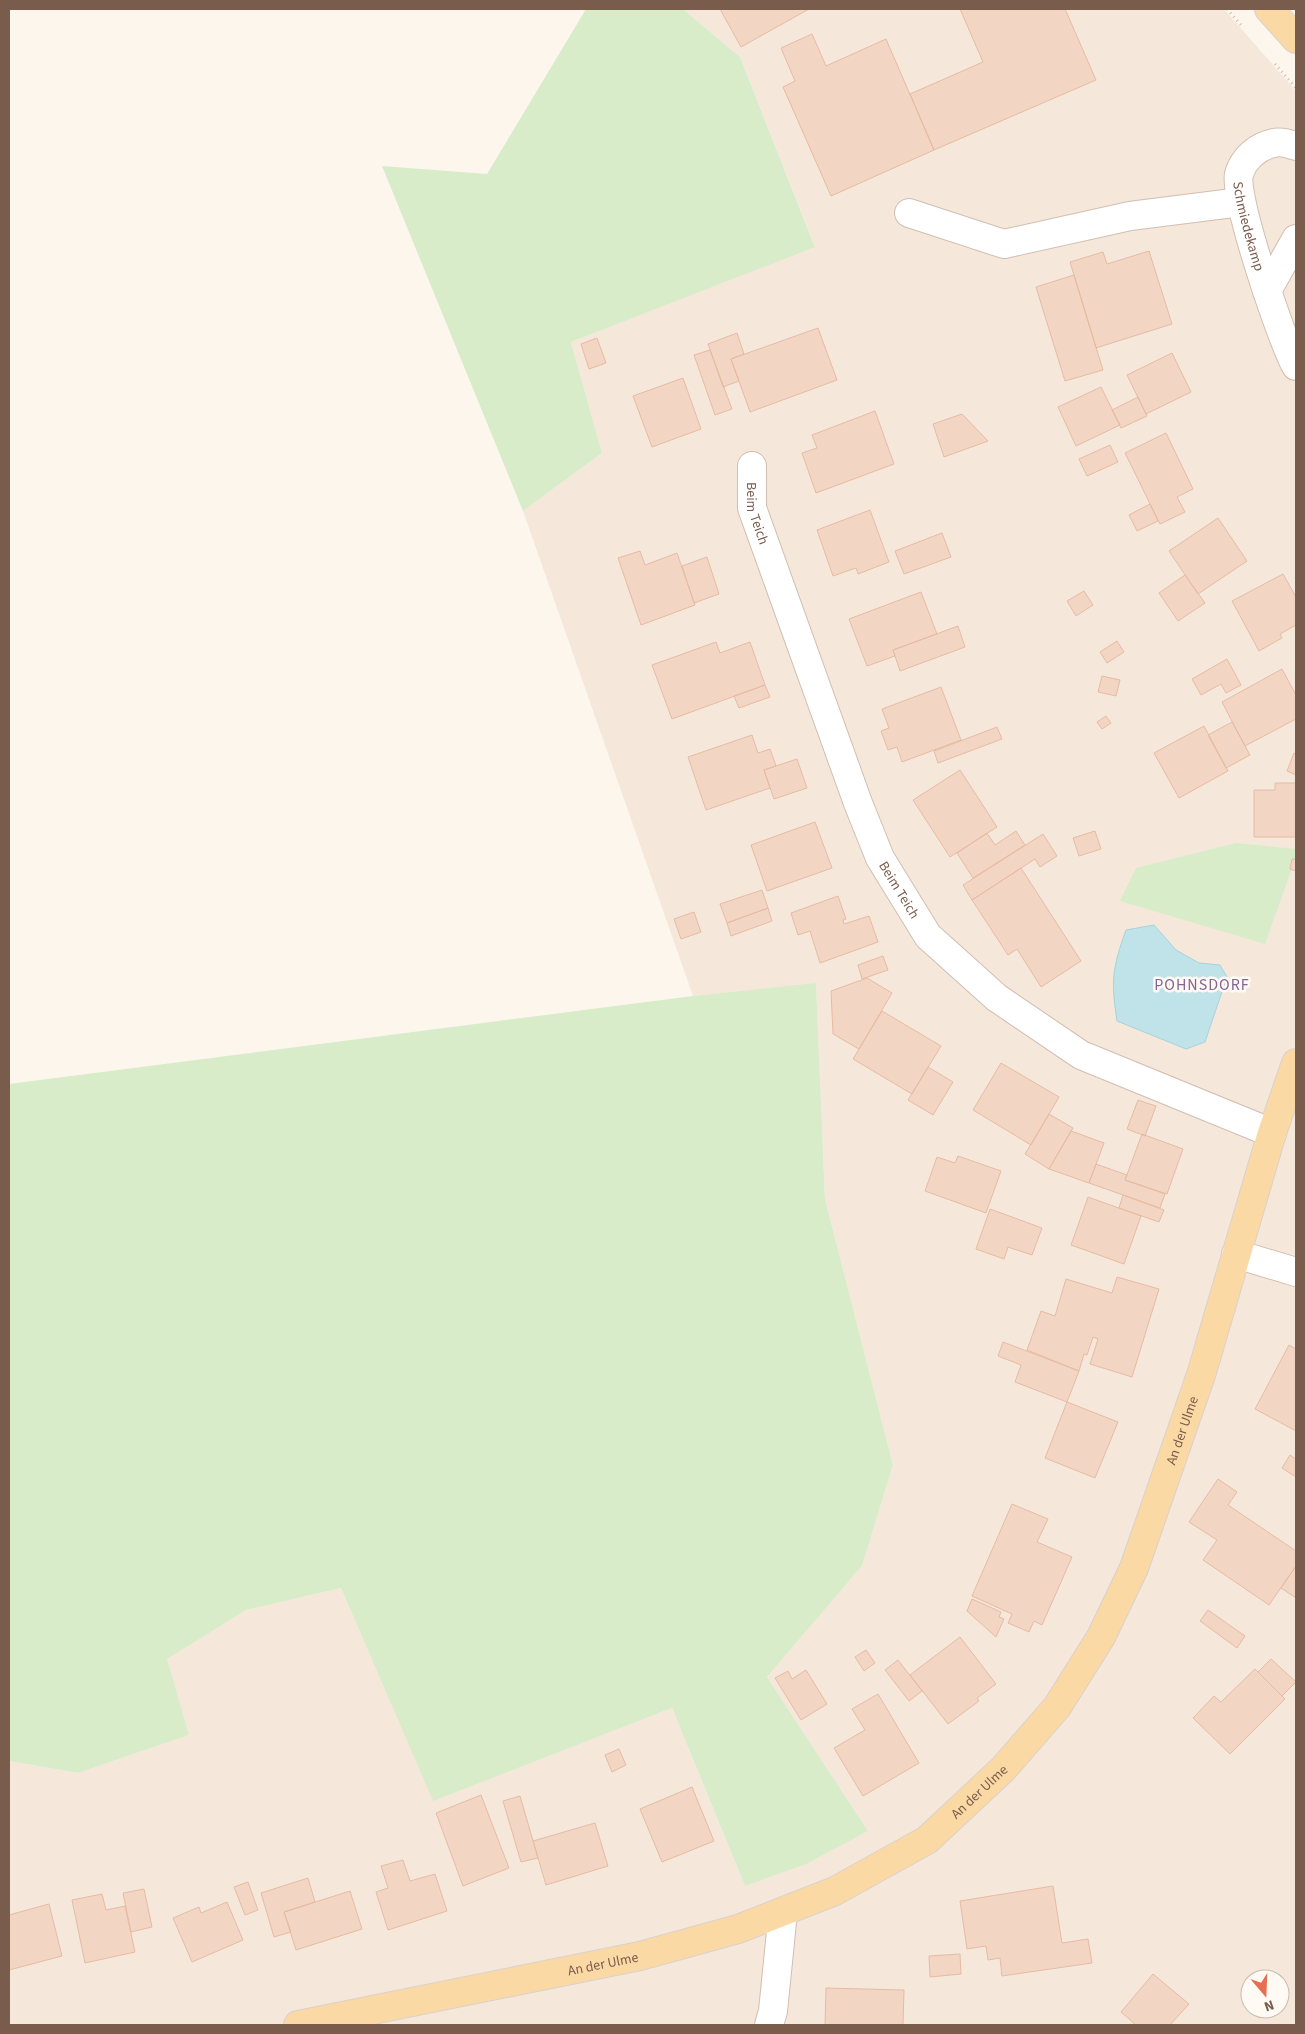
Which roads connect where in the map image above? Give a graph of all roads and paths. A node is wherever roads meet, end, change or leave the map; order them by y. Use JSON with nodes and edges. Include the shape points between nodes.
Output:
{"nodes":[{"id":1,"x":1269,"y":9,"type":"edge"},
{"id":2,"x":1296,"y":39,"type":"edge"},
{"id":3,"x":1296,"y":146,"type":"edge"},
{"id":4,"x":1241,"y":202,"type":"junction"},
{"id":5,"x":909,"y":213,"type":"dead end"},
{"id":6,"x":1296,"y":240,"type":"edge"},
{"id":7,"x":1267,"y":291,"type":"junction"},
{"id":8,"x":1296,"y":366,"type":"edge"},
{"id":9,"x":752,"y":466,"type":"dead end"},
{"id":10,"x":1296,"y":1063,"type":"edge"},
{"id":11,"x":1272,"y":1133,"type":"junction"},
{"id":12,"x":1236,"y":1254,"type":"junction"},
{"id":13,"x":1296,"y":1272,"type":"edge"},
{"id":14,"x":783,"y":1912,"type":"junction"},
{"id":15,"x":298,"y":2025,"type":"edge"},
{"id":16,"x":769,"y":2025,"type":"edge"}],
"edges":[{"from":1,"to":2,"type":"main road"},
{"from":3,"to":4,"type":"street","name":"Schmiedekamp","via":[[1275,142],[1252,153],[1238,175]]},
{"from":4,"to":5,"type":"street","via":[[1130,216],[1004,244]]},
{"from":4,"to":7,"type":"street","name":"Schmiedekamp"},
{"from":6,"to":7,"type":"street","name":"Schmiedekamp"},
{"from":7,"to":8,"type":"street","name":"Schmiedekamp"},
{"from":9,"to":11,"type":"street","name":"Beim Teich","via":[[752,508],[858,802],[880,858],[928,936],[997,998],[1081,1055]]},
{"from":10,"to":11,"type":"main road"},
{"from":11,"to":12,"type":"main road","name":"An der Ulme"},
{"from":12,"to":13,"type":"street"},
{"from":12,"to":14,"type":"main road","name":"An der Ulme","via":[[1200,1375],[1134,1568],[1101,1637],[1058,1707],[1003,1768],[927,1840],[835,1891]]},
{"from":14,"to":15,"type":"main road","name":"An der Ulme","via":[[738,1929],[640,1956]]},
{"from":14,"to":16,"type":"street"}]}
